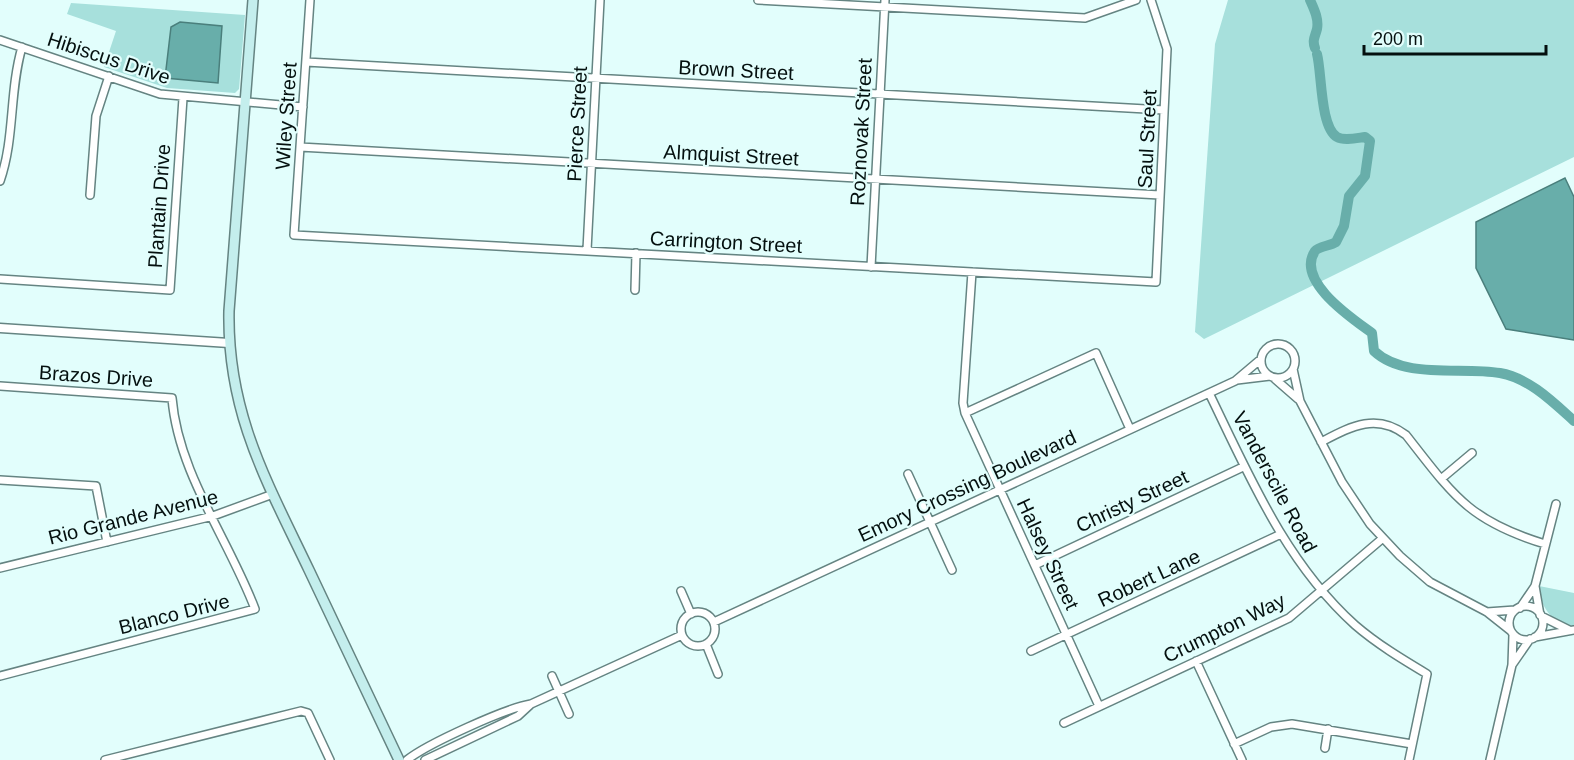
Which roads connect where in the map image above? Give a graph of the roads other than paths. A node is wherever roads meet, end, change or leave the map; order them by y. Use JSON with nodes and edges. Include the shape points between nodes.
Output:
{"nodes":[{"id":1,"x":253,"y":0,"type":"edge"},
{"id":2,"x":310,"y":0,"type":"edge"},
{"id":3,"x":600,"y":0,"type":"edge"},
{"id":4,"x":758,"y":0,"type":"edge"},
{"id":5,"x":1136,"y":0,"type":"edge"},
{"id":6,"x":1151,"y":0,"type":"edge"},
{"id":7,"x":885,"y":4,"type":"edge"},
{"id":8,"x":0,"y":40,"type":"edge"},
{"id":9,"x":22,"y":48,"type":"junction"},
{"id":10,"x":306,"y":63,"type":"junction"},
{"id":11,"x":109,"y":76,"type":"junction"},
{"id":12,"x":596,"y":79,"type":"junction"},
{"id":13,"x":879,"y":93,"type":"junction"},
{"id":14,"x":183,"y":98,"type":"junction"},
{"id":15,"x":246,"y":102,"type":"junction"},
{"id":16,"x":303,"y":106,"type":"junction"},
{"id":17,"x":1164,"y":110,"type":"junction"},
{"id":18,"x":300,"y":147,"type":"junction"},
{"id":19,"x":592,"y":164,"type":"junction"},
{"id":20,"x":874,"y":179,"type":"junction"},
{"id":21,"x":0,"y":181,"type":"edge"},
{"id":22,"x":90,"y":195,"type":"dead end"},
{"id":23,"x":1160,"y":195,"type":"junction"},
{"id":24,"x":294,"y":235,"type":"joint"},
{"id":25,"x":587,"y":250,"type":"junction"},
{"id":26,"x":636,"y":253,"type":"junction"},
{"id":27,"x":871,"y":267,"type":"junction"},
{"id":28,"x":972,"y":272,"type":"junction"},
{"id":29,"x":0,"y":279,"type":"edge"},
{"id":30,"x":1156,"y":282,"type":"joint"},
{"id":31,"x":635,"y":290,"type":"dead end"},
{"id":32,"x":0,"y":328,"type":"edge"},
{"id":33,"x":229,"y":343,"type":"junction"},
{"id":34,"x":1261,"y":359,"type":"junction"},
{"id":35,"x":1293,"y":369,"type":"junction"},
{"id":36,"x":1272,"y":377,"type":"junction"},
{"id":37,"x":1235,"y":381,"type":"junction"},
{"id":38,"x":0,"y":386,"type":"edge"},
{"id":39,"x":1209,"y":393,"type":"junction"},
{"id":40,"x":1300,"y":401,"type":"junction"},
{"id":41,"x":965,"y":413,"type":"junction"},
{"id":42,"x":1131,"y":429,"type":"junction"},
{"id":43,"x":1321,"y":442,"type":"junction"},
{"id":44,"x":1472,"y":453,"type":"dead end"},
{"id":45,"x":1243,"y":467,"type":"junction"},
{"id":46,"x":908,"y":474,"type":"dead end"},
{"id":47,"x":1441,"y":479,"type":"junction"},
{"id":48,"x":0,"y":480,"type":"edge"},
{"id":49,"x":999,"y":488,"type":"junction"},
{"id":50,"x":273,"y":494,"type":"junction"},
{"id":51,"x":1556,"y":504,"type":"dead end"},
{"id":52,"x":213,"y":516,"type":"junction"},
{"id":53,"x":929,"y":521,"type":"junction"},
{"id":54,"x":1281,"y":534,"type":"junction"},
{"id":55,"x":1383,"y":538,"type":"junction"},
{"id":56,"x":107,"y":542,"type":"junction"},
{"id":57,"x":1545,"y":544,"type":"junction"},
{"id":58,"x":1035,"y":565,"type":"junction"},
{"id":59,"x":0,"y":568,"type":"edge"},
{"id":60,"x":952,"y":570,"type":"dead end"},
{"id":61,"x":1535,"y":586,"type":"junction"},
{"id":62,"x":681,"y":591,"type":"dead end"},
{"id":63,"x":1322,"y":591,"type":"junction"},
{"id":64,"x":1518,"y":609,"type":"junction"},
{"id":65,"x":1487,"y":612,"type":"junction"},
{"id":66,"x":691,"y":614,"type":"junction"},
{"id":67,"x":1541,"y":616,"type":"junction"},
{"id":68,"x":714,"y":622,"type":"junction"},
{"id":69,"x":1571,"y":630,"type":"edge"},
{"id":70,"x":1512,"y":633,"type":"junction"},
{"id":71,"x":682,"y":635,"type":"junction"},
{"id":72,"x":1067,"y":635,"type":"junction"},
{"id":73,"x":1533,"y":638,"type":"junction"},
{"id":74,"x":706,"y":644,"type":"junction"},
{"id":75,"x":1031,"y":651,"type":"dead end"},
{"id":76,"x":1196,"y":661,"type":"junction"},
{"id":77,"x":1512,"y":664,"type":"junction"},
{"id":78,"x":718,"y":674,"type":"dead end"},
{"id":79,"x":0,"y":676,"type":"edge"},
{"id":80,"x":552,"y":676,"type":"dead end"},
{"id":81,"x":559,"y":692,"type":"junction"},
{"id":82,"x":531,"y":704,"type":"junction"},
{"id":83,"x":1099,"y":706,"type":"junction"},
{"id":84,"x":569,"y":714,"type":"dead end"},
{"id":85,"x":1064,"y":723,"type":"dead end"},
{"id":86,"x":1328,"y":729,"type":"junction"},
{"id":87,"x":1234,"y":744,"type":"junction"},
{"id":88,"x":1412,"y":744,"type":"junction"},
{"id":89,"x":1325,"y":748,"type":"dead end"},
{"id":90,"x":105,"y":760,"type":"edge"},
{"id":91,"x":330,"y":760,"type":"edge"},
{"id":92,"x":399,"y":760,"type":"edge"},
{"id":93,"x":407,"y":760,"type":"edge"},
{"id":94,"x":425,"y":760,"type":"edge"},
{"id":95,"x":1242,"y":760,"type":"edge"},
{"id":96,"x":1409,"y":760,"type":"edge"},
{"id":97,"x":1490,"y":760,"type":"edge"}],
"edges":[{"from":1,"to":15,"type":"main road"},
{"from":2,"to":10,"type":"street","name":"Wiley Street"},
{"from":3,"to":12,"type":"street","name":"Pierce Street"},
{"from":4,"to":7,"type":"street"},
{"from":5,"to":7,"type":"street","via":[[1085,18]]},
{"from":6,"to":17,"type":"street","name":"Saul Street","via":[[1167,49]]},
{"from":7,"to":13,"type":"street","name":"Roznovak Street"},
{"from":8,"to":9,"type":"street","name":"Hibiscus Drive"},
{"from":9,"to":11,"type":"street","name":"Hibiscus Drive"},
{"from":9,"to":21,"type":"street","via":[[14,75],[7,161]]},
{"from":10,"to":12,"type":"street","name":"Brown Street"},
{"from":10,"to":16,"type":"street","name":"Wiley Street"},
{"from":11,"to":14,"type":"street","name":"Hibiscus Drive"},
{"from":11,"to":22,"type":"street","via":[[96,116]]},
{"from":12,"to":13,"type":"street","name":"Brown Street"},
{"from":12,"to":19,"type":"street","name":"Pierce Street"},
{"from":13,"to":17,"type":"street","name":"Brown Street"},
{"from":13,"to":20,"type":"street","name":"Roznovak Street"},
{"from":14,"to":15,"type":"street","name":"Hibiscus Drive"},
{"from":14,"to":29,"type":"street","name":"Plantain Drive","via":[[171,290]]},
{"from":15,"to":16,"type":"street","name":"Hibiscus Drive"},
{"from":15,"to":33,"type":"main road"},
{"from":16,"to":18,"type":"street","name":"Wiley Street"},
{"from":17,"to":23,"type":"street","name":"Saul Street"},
{"from":18,"to":19,"type":"street","name":"Almquist Street"},
{"from":18,"to":24,"type":"street","name":"Wiley Street"},
{"from":19,"to":20,"type":"street","name":"Almquist Street"},
{"from":19,"to":25,"type":"street","name":"Pierce Street"},
{"from":20,"to":23,"type":"street","name":"Almquist Street"},
{"from":20,"to":27,"type":"street","name":"Roznovak Street"},
{"from":23,"to":30,"type":"street","name":"Saul Street"},
{"from":24,"to":25,"type":"street","name":"Carrington Street"},
{"from":25,"to":26,"type":"street","name":"Carrington Street"},
{"from":26,"to":27,"type":"street","name":"Carrington Street"},
{"from":26,"to":31,"type":"street"},
{"from":27,"to":28,"type":"street","name":"Carrington Street"},
{"from":28,"to":30,"type":"street","name":"Carrington Street"},
{"from":28,"to":41,"type":"street","name":"Halsey Street"},
{"from":32,"to":33,"type":"street"},
{"from":33,"to":50,"type":"main road","via":[[242,422]]},
{"from":34,"to":35,"type":"street","via":[[1271,345],[1285,345],[1294,356]]},
{"from":34,"to":36,"type":"street","via":[[1263,369]]},
{"from":34,"to":37,"type":"street"},
{"from":35,"to":36,"type":"street","via":[[1282,377]]},
{"from":35,"to":40,"type":"street"},
{"from":36,"to":37,"type":"street"},
{"from":36,"to":40,"type":"street"},
{"from":37,"to":39,"type":"street","name":"Emory Crossing Boulevard"},
{"from":38,"to":52,"type":"street","name":"Brazos Drive","via":[[172,398],[183,445]]},
{"from":39,"to":42,"type":"street","name":"Emory Crossing Boulevard"},
{"from":39,"to":45,"type":"street","name":"Vanderscile Road"},
{"from":40,"to":43,"type":"street"},
{"from":41,"to":42,"type":"street","via":[[1095,353]]},
{"from":41,"to":49,"type":"street","name":"Halsey Street"},
{"from":42,"to":49,"type":"street","name":"Emory Crossing Boulevard"},
{"from":43,"to":47,"type":"street","via":[[1363,423],[1389,425],[1406,435]]},
{"from":43,"to":55,"type":"street","via":[[1355,505]]},
{"from":44,"to":47,"type":"street"},
{"from":45,"to":54,"type":"street","name":"Vanderscile Road"},
{"from":45,"to":58,"type":"street","name":"Christy Street"},
{"from":46,"to":53,"type":"street"},
{"from":47,"to":57,"type":"street","via":[[1465,505],[1495,526]]},
{"from":48,"to":56,"type":"street","via":[[96,486]]},
{"from":49,"to":53,"type":"street","name":"Emory Crossing Boulevard"},
{"from":49,"to":58,"type":"street","name":"Halsey Street"},
{"from":50,"to":52,"type":"street","name":"Rio Grande Avenue"},
{"from":50,"to":92,"type":"main road"},
{"from":51,"to":57,"type":"street"},
{"from":52,"to":56,"type":"street","name":"Rio Grande Avenue"},
{"from":52,"to":79,"type":"street","name":"Blanco Drive","via":[[255,609]]},
{"from":53,"to":60,"type":"street"},
{"from":53,"to":68,"type":"street","name":"Emory Crossing Boulevard"},
{"from":54,"to":63,"type":"street","name":"Vanderscile Road"},
{"from":54,"to":72,"type":"street","name":"Robert Lane"},
{"from":55,"to":63,"type":"street","name":"Crumpton Way"},
{"from":55,"to":65,"type":"street","via":[[1430,582]]},
{"from":56,"to":59,"type":"street","name":"Rio Grande Avenue"},
{"from":57,"to":61,"type":"street"},
{"from":58,"to":72,"type":"street","name":"Halsey Street"},
{"from":61,"to":64,"type":"street"},
{"from":61,"to":67,"type":"street"},
{"from":62,"to":66,"type":"street"},
{"from":63,"to":76,"type":"street","name":"Crumpton Way","via":[[1289,618]]},
{"from":63,"to":88,"type":"street","name":"Vanderscile Road","via":[[1355,625],[1427,674]]},
{"from":64,"to":65,"type":"street"},
{"from":64,"to":67,"type":"street","via":[[1532,608]]},
{"from":64,"to":70,"type":"street","via":[[1509,620]]},
{"from":65,"to":70,"type":"street"},
{"from":66,"to":68,"type":"street","via":[[706,614]]},
{"from":66,"to":71,"type":"street","via":[[682,623]]},
{"from":67,"to":69,"type":"street"},
{"from":67,"to":73,"type":"street","via":[[1541,630]]},
{"from":68,"to":74,"type":"street","via":[[715,633]]},
{"from":69,"to":73,"type":"street"},
{"from":70,"to":73,"type":"street","via":[[1521,639]]},
{"from":70,"to":77,"type":"street"},
{"from":71,"to":74,"type":"street","via":[[694,645]]},
{"from":71,"to":81,"type":"street"},
{"from":72,"to":75,"type":"street","name":"Robert Lane"},
{"from":72,"to":83,"type":"street","name":"Halsey Street"},
{"from":73,"to":77,"type":"street"},
{"from":74,"to":78,"type":"street"},
{"from":76,"to":83,"type":"street","name":"Crumpton Way"},
{"from":76,"to":87,"type":"street"},
{"from":77,"to":97,"type":"street"},
{"from":80,"to":81,"type":"street"},
{"from":81,"to":82,"type":"street"},
{"from":81,"to":84,"type":"street"},
{"from":82,"to":93,"type":"street","via":[[509,710]]},
{"from":82,"to":94,"type":"street","via":[[518,716]]},
{"from":83,"to":85,"type":"street","name":"Crumpton Way"},
{"from":86,"to":87,"type":"street","via":[[1282,725]]},
{"from":86,"to":88,"type":"street"},
{"from":86,"to":89,"type":"street"},
{"from":87,"to":95,"type":"street"},
{"from":88,"to":96,"type":"street"},
{"from":90,"to":91,"type":"street","via":[[305,711]]}]}
